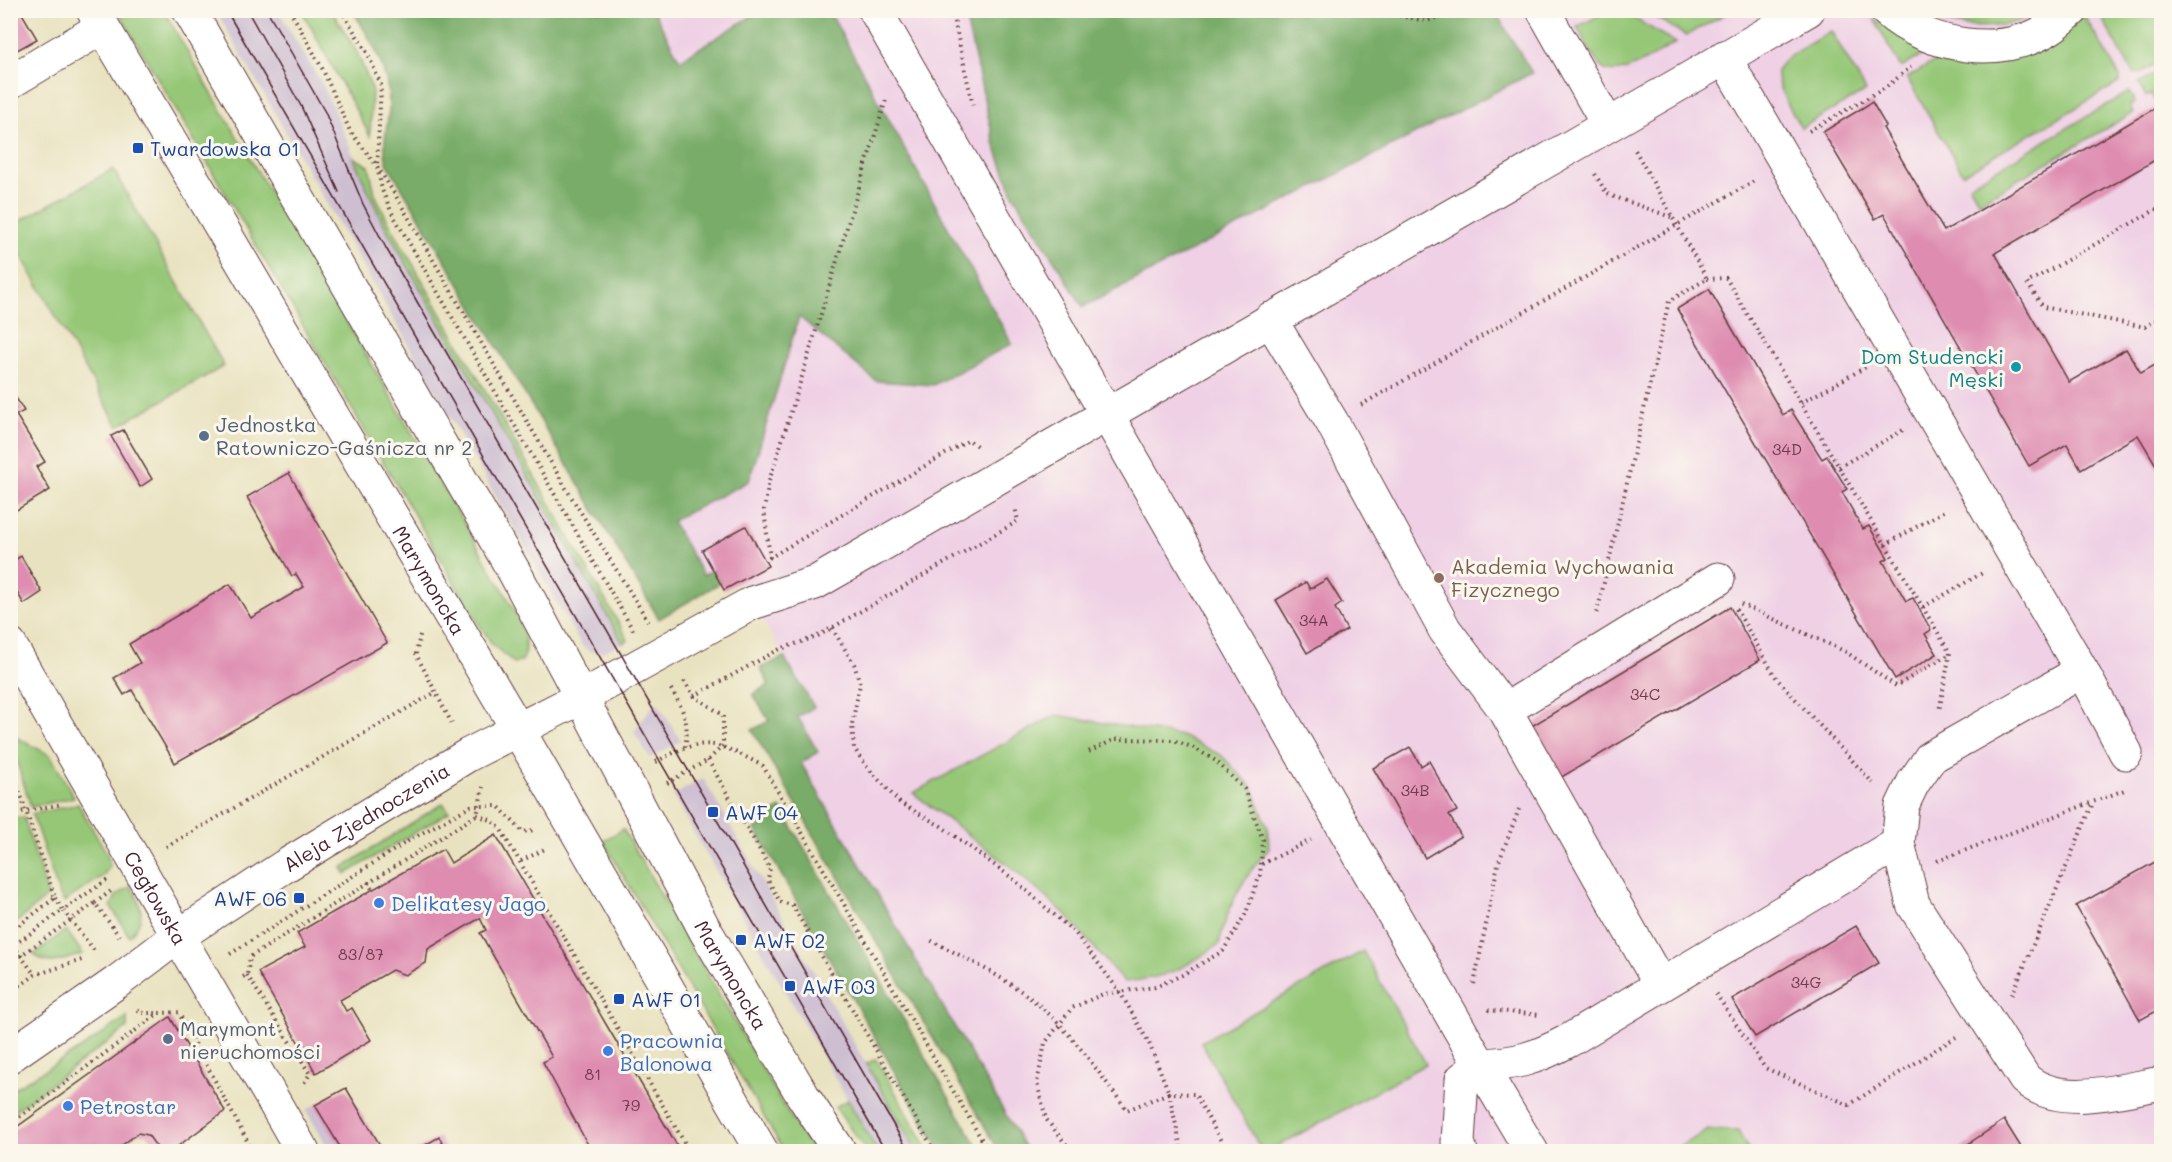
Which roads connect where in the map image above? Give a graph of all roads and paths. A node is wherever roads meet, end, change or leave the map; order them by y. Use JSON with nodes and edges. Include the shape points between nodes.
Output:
{"nodes":[{"id":1,"x":189,"y":10,"type":"edge"},
{"id":2,"x":290,"y":10,"type":"edge"},
{"id":3,"x":341,"y":10,"type":"edge"},
{"id":4,"x":875,"y":10,"type":"edge"},
{"id":5,"x":925,"y":10,"type":"edge"},
{"id":6,"x":1370,"y":10,"type":"edge"},
{"id":7,"x":1470,"y":10,"type":"edge"},
{"id":8,"x":1542,"y":10,"type":"edge"},
{"id":9,"x":1808,"y":10,"type":"edge"},
{"id":10,"x":1886,"y":10,"type":"edge"},
{"id":11,"x":2072,"y":10,"type":"edge"},
{"id":12,"x":98,"y":19,"type":"edge"},
{"id":13,"x":1951,"y":42,"type":"junction"},
{"id":14,"x":902,"y":57,"type":"junction"},
{"id":15,"x":1724,"y":57,"type":"junction"},
{"id":16,"x":10,"y":82,"type":"edge"},
{"id":17,"x":1613,"y":122,"type":"junction"},
{"id":18,"x":1577,"y":143,"type":"junction"},
{"id":19,"x":1793,"y":149,"type":"junction"},
{"id":20,"x":377,"y":166,"type":"junction"},
{"id":21,"x":2162,"y":206,"type":"edge"},
{"id":22,"x":1671,"y":218,"type":"junction"},
{"id":23,"x":1676,"y":225,"type":"junction"},
{"id":24,"x":1707,"y":279,"type":"junction"},
{"id":25,"x":2162,"y":316,"type":"edge"},
{"id":26,"x":1270,"y":319,"type":"junction"},
{"id":27,"x":1896,"y":350,"type":"junction"},
{"id":28,"x":1801,"y":403,"type":"junction"},
{"id":29,"x":1932,"y":413,"type":"junction"},
{"id":30,"x":1332,"y":422,"type":"junction"},
{"id":31,"x":1113,"y":426,"type":"junction"},
{"id":32,"x":985,"y":453,"type":"dead end"},
{"id":33,"x":1839,"y":467,"type":"junction"},
{"id":34,"x":1977,"y":490,"type":"junction"},
{"id":35,"x":1013,"y":500,"type":"dead end"},
{"id":36,"x":1885,"y":545,"type":"junction"},
{"id":37,"x":2015,"y":555,"type":"junction"},
{"id":38,"x":1718,"y":579,"type":"dead end"},
{"id":39,"x":1923,"y":607,"type":"junction"},
{"id":40,"x":414,"y":625,"type":"dead end"},
{"id":41,"x":832,"y":628,"type":"junction"},
{"id":42,"x":636,"y":635,"type":"dead end"},
{"id":43,"x":10,"y":645,"type":"edge"},
{"id":44,"x":665,"y":650,"type":"junction"},
{"id":45,"x":1950,"y":653,"type":"junction"},
{"id":46,"x":1586,"y":660,"type":"junction"},
{"id":47,"x":2082,"y":671,"type":"junction"},
{"id":48,"x":436,"y":692,"type":"junction"},
{"id":49,"x":673,"y":693,"type":"dead end"},
{"id":50,"x":694,"y":696,"type":"junction"},
{"id":51,"x":582,"y":697,"type":"junction"},
{"id":52,"x":1504,"y":710,"type":"junction"},
{"id":53,"x":517,"y":728,"type":"junction"},
{"id":54,"x":723,"y":746,"type":"junction"},
{"id":55,"x":685,"y":747,"type":"junction"},
{"id":56,"x":678,"y":749,"type":"dead end"},
{"id":57,"x":1088,"y":752,"type":"dead end"},
{"id":58,"x":2126,"y":753,"type":"joint"},
{"id":59,"x":468,"y":755,"type":"junction"},
{"id":60,"x":1931,"y":757,"type":"junction"},
{"id":61,"x":10,"y":763,"type":"edge"},
{"id":62,"x":1536,"y":765,"type":"junction"},
{"id":63,"x":70,"y":802,"type":"dead end"},
{"id":64,"x":2093,"y":802,"type":"junction"},
{"id":65,"x":1902,"y":806,"type":"junction"},
{"id":66,"x":28,"y":811,"type":"junction"},
{"id":67,"x":10,"y":813,"type":"edge"},
{"id":68,"x":477,"y":815,"type":"junction"},
{"id":69,"x":1316,"y":837,"type":"dead end"},
{"id":70,"x":1902,"y":858,"type":"junction"},
{"id":71,"x":135,"y":862,"type":"junction"},
{"id":72,"x":1261,"y":864,"type":"junction"},
{"id":73,"x":368,"y":882,"type":"junction"},
{"id":74,"x":372,"y":889,"type":"dead end"},
{"id":75,"x":56,"y":898,"type":"junction"},
{"id":76,"x":63,"y":910,"type":"junction"},
{"id":77,"x":10,"y":932,"type":"edge"},
{"id":78,"x":177,"y":937,"type":"junction"},
{"id":79,"x":930,"y":940,"type":"dead end"},
{"id":80,"x":10,"y":941,"type":"edge"},
{"id":81,"x":12,"y":947,"type":"edge"},
{"id":82,"x":1696,"y":963,"type":"junction"},
{"id":83,"x":35,"y":975,"type":"junction"},
{"id":84,"x":117,"y":982,"type":"junction"},
{"id":85,"x":1660,"y":984,"type":"junction"},
{"id":86,"x":1120,"y":992,"type":"junction"},
{"id":87,"x":10,"y":993,"type":"edge"},
{"id":88,"x":212,"y":996,"type":"junction"},
{"id":89,"x":1458,"y":1007,"type":"junction"},
{"id":90,"x":159,"y":1013,"type":"junction"},
{"id":91,"x":1986,"y":1017,"type":"junction"},
{"id":92,"x":1058,"y":1023,"type":"junction"},
{"id":93,"x":1587,"y":1029,"type":"junction"},
{"id":94,"x":10,"y":1056,"type":"edge"},
{"id":95,"x":1480,"y":1065,"type":"junction"},
{"id":96,"x":2162,"y":1083,"type":"edge"},
{"id":97,"x":1169,"y":1093,"type":"junction"},
{"id":98,"x":10,"y":1124,"type":"edge"},
{"id":99,"x":303,"y":1152,"type":"edge"},
{"id":100,"x":690,"y":1152,"type":"edge"},
{"id":101,"x":762,"y":1152,"type":"edge"},
{"id":102,"x":840,"y":1152,"type":"edge"},
{"id":103,"x":935,"y":1152,"type":"edge"},
{"id":104,"x":989,"y":1152,"type":"edge"},
{"id":105,"x":1076,"y":1152,"type":"edge"},
{"id":106,"x":1171,"y":1152,"type":"edge"},
{"id":107,"x":1227,"y":1152,"type":"edge"},
{"id":108,"x":1461,"y":1152,"type":"edge"},
{"id":109,"x":1532,"y":1152,"type":"edge"}],
"edges":[{"from":1,"to":51,"type":"street","name":"Marymoncka","via":[[516,575]]},
{"from":2,"to":20,"type":"path","via":[[350,131]]},
{"from":3,"to":20,"type":"path","via":[[368,54],[381,85]]},
{"from":4,"to":14,"type":"street"},
{"from":5,"to":14,"type":"path"},
{"from":6,"to":7,"type":"path","via":[[1426,21]]},
{"from":8,"to":17,"type":"street"},
{"from":9,"to":15,"type":"street","name":"Aleja Zjednoczenia"},
{"from":10,"to":13,"type":"street","via":[[1924,36]]},
{"from":11,"to":13,"type":"street","via":[[2049,29],[2009,44],[1966,46]]},
{"from":12,"to":16,"type":"street"},
{"from":12,"to":53,"type":"street","name":"Marymoncka"},
{"from":13,"to":19,"type":"path"},
{"from":14,"to":31,"type":"street"},
{"from":14,"to":32,"type":"path","via":[[769,481],[764,510],[770,558],[969,440]]},
{"from":15,"to":17,"type":"street","name":"Aleja Zjednoczenia"},
{"from":15,"to":19,"type":"street"},
{"from":17,"to":18,"type":"street","name":"Aleja Zjednoczenia"},
{"from":17,"to":22,"type":"path"},
{"from":18,"to":22,"type":"path","via":[[1607,194]]},
{"from":18,"to":26,"type":"street","name":"Aleja Zjednoczenia"},
{"from":19,"to":23,"type":"path"},
{"from":19,"to":27,"type":"street"},
{"from":20,"to":42,"type":"path","via":[[392,213]]},
{"from":20,"to":44,"type":"path"},
{"from":21,"to":25,"type":"path","via":[[2027,283],[2043,307],[2145,327]]},
{"from":22,"to":23,"type":"path"},
{"from":23,"to":24,"type":"path"},
{"from":23,"to":30,"type":"path"},
{"from":24,"to":28,"type":"path","via":[[1726,278]]},
{"from":24,"to":46,"type":"path","via":[[1668,301]]},
{"from":26,"to":30,"type":"street"},
{"from":26,"to":31,"type":"street","name":"Aleja Zjednoczenia"},
{"from":27,"to":28,"type":"path"},
{"from":27,"to":29,"type":"street"},
{"from":28,"to":33,"type":"path"},
{"from":29,"to":33,"type":"path"},
{"from":29,"to":34,"type":"street"},
{"from":30,"to":52,"type":"street","via":[[1445,630]]},
{"from":31,"to":44,"type":"street","name":"Aleja Zjednoczenia","via":[[815,583],[753,603]]},
{"from":31,"to":89,"type":"street"},
{"from":33,"to":36,"type":"path"},
{"from":34,"to":36,"type":"path"},
{"from":34,"to":37,"type":"street"},
{"from":35,"to":41,"type":"path","via":[[1018,521]]},
{"from":36,"to":39,"type":"path"},
{"from":37,"to":39,"type":"path"},
{"from":37,"to":47,"type":"street"},
{"from":38,"to":46,"type":"street"},
{"from":39,"to":45,"type":"path"},
{"from":40,"to":48,"type":"path","via":[[420,635],[416,654]]},
{"from":41,"to":50,"type":"path","via":[[780,649]]},
{"from":41,"to":86,"type":"path","via":[[854,664],[860,684],[852,724],[854,748],[867,767],[900,803],[941,826],[1012,878],[1076,934]]},
{"from":43,"to":71,"type":"street","name":"Cegłowska"},
{"from":44,"to":50,"type":"path"},
{"from":44,"to":51,"type":"street","name":"Aleja Zjednoczenia"},
{"from":45,"to":60,"type":"path"},
{"from":45,"to":65,"type":"path","via":[[1896,686],[1846,652],[1731,600],[1778,679],[1874,784]]},
{"from":46,"to":52,"type":"street"},
{"from":47,"to":58,"type":"street"},
{"from":47,"to":60,"type":"street"},
{"from":48,"to":59,"type":"path"},
{"from":48,"to":71,"type":"path","via":[[173,844]]},
{"from":49,"to":55,"type":"path","via":[[688,726]]},
{"from":50,"to":54,"type":"path","via":[[723,715]]},
{"from":51,"to":53,"type":"street","name":"Aleja Zjednoczenia"},
{"from":51,"to":102,"type":"street","name":"Marymoncka","via":[[705,930]]},
{"from":52,"to":62,"type":"street"},
{"from":53,"to":59,"type":"street","name":"Aleja Zjednoczenia"},
{"from":53,"to":101,"type":"street","name":"Marymoncka"},
{"from":54,"to":55,"type":"path","via":[[704,743]]},
{"from":54,"to":103,"type":"path","via":[[708,760],[770,868],[768,880],[780,902],[792,905]]},
{"from":54,"to":104,"type":"path","via":[[762,766],[776,785]]},
{"from":55,"to":56,"type":"path"},
{"from":57,"to":72,"type":"path","via":[[1116,739],[1173,740],[1216,761],[1244,789],[1263,840]]},
{"from":58,"to":64,"type":"path","via":[[2142,783]]},
{"from":59,"to":68,"type":"path","via":[[484,784]]},
{"from":59,"to":78,"type":"street","name":"Aleja Zjednoczenia"},
{"from":60,"to":65,"type":"street"},
{"from":61,"to":66,"type":"path"},
{"from":62,"to":85,"type":"street"},
{"from":62,"to":89,"type":"path","via":[[1498,864]]},
{"from":63,"to":66,"type":"path"},
{"from":64,"to":70,"type":"path"},
{"from":64,"to":91,"type":"path","via":[[2004,1014]]},
{"from":65,"to":70,"type":"street"},
{"from":66,"to":67,"type":"path"},
{"from":66,"to":75,"type":"path"},
{"from":68,"to":73,"type":"path"},
{"from":68,"to":100,"type":"path","via":[[500,828]]},
{"from":69,"to":72,"type":"path"},
{"from":70,"to":82,"type":"street"},
{"from":70,"to":91,"type":"street","via":[[1913,904]]},
{"from":71,"to":76,"type":"path"},
{"from":71,"to":78,"type":"street","name":"Cegłowska"},
{"from":72,"to":86,"type":"path","via":[[1245,915],[1223,951],[1155,987]]},
{"from":73,"to":74,"type":"path"},
{"from":73,"to":88,"type":"path","via":[[250,957],[247,975]]},
{"from":75,"to":76,"type":"path"},
{"from":75,"to":77,"type":"path"},
{"from":76,"to":81,"type":"path"},
{"from":76,"to":83,"type":"path","via":[[97,955]]},
{"from":78,"to":84,"type":"street","name":"Aleja Zjednoczenia"},
{"from":78,"to":88,"type":"street","name":"Cegłowska"},
{"from":79,"to":92,"type":"path","via":[[991,971]]},
{"from":80,"to":81,"type":"path"},
{"from":81,"to":83,"type":"path"},
{"from":82,"to":85,"type":"street"},
{"from":82,"to":91,"type":"path","via":[[1765,1068],[1849,1105]]},
{"from":83,"to":87,"type":"path"},
{"from":84,"to":90,"type":"path","via":[[140,1013]]},
{"from":84,"to":94,"type":"street","name":"Aleja Zjednoczenia"},
{"from":85,"to":93,"type":"street"},
{"from":86,"to":92,"type":"path","via":[[1103,994],[1072,1008]]},
{"from":86,"to":97,"type":"path","via":[[1149,1043]]},
{"from":88,"to":90,"type":"path","via":[[180,1014]]},
{"from":88,"to":99,"type":"street","name":"Cegłowska"},
{"from":89,"to":93,"type":"path","via":[[1559,1017]]},
{"from":89,"to":95,"type":"street"},
{"from":90,"to":98,"type":"path"},
{"from":91,"to":96,"type":"street","via":[[2025,1079],[2037,1089],[2065,1095]]},
{"from":92,"to":97,"type":"path","via":[[1127,1110]]},
{"from":92,"to":105,"type":"path","via":[[1045,1043],[1037,1083],[1046,1119]]},
{"from":93,"to":95,"type":"street","via":[[1536,1058]]},
{"from":95,"to":108,"type":"street","via":[[1462,1079],[1458,1142]]},
{"from":95,"to":109,"type":"street"},
{"from":97,"to":106,"type":"path","via":[[1181,1148]]},
{"from":97,"to":107,"type":"path","via":[[1196,1094]]}]}
